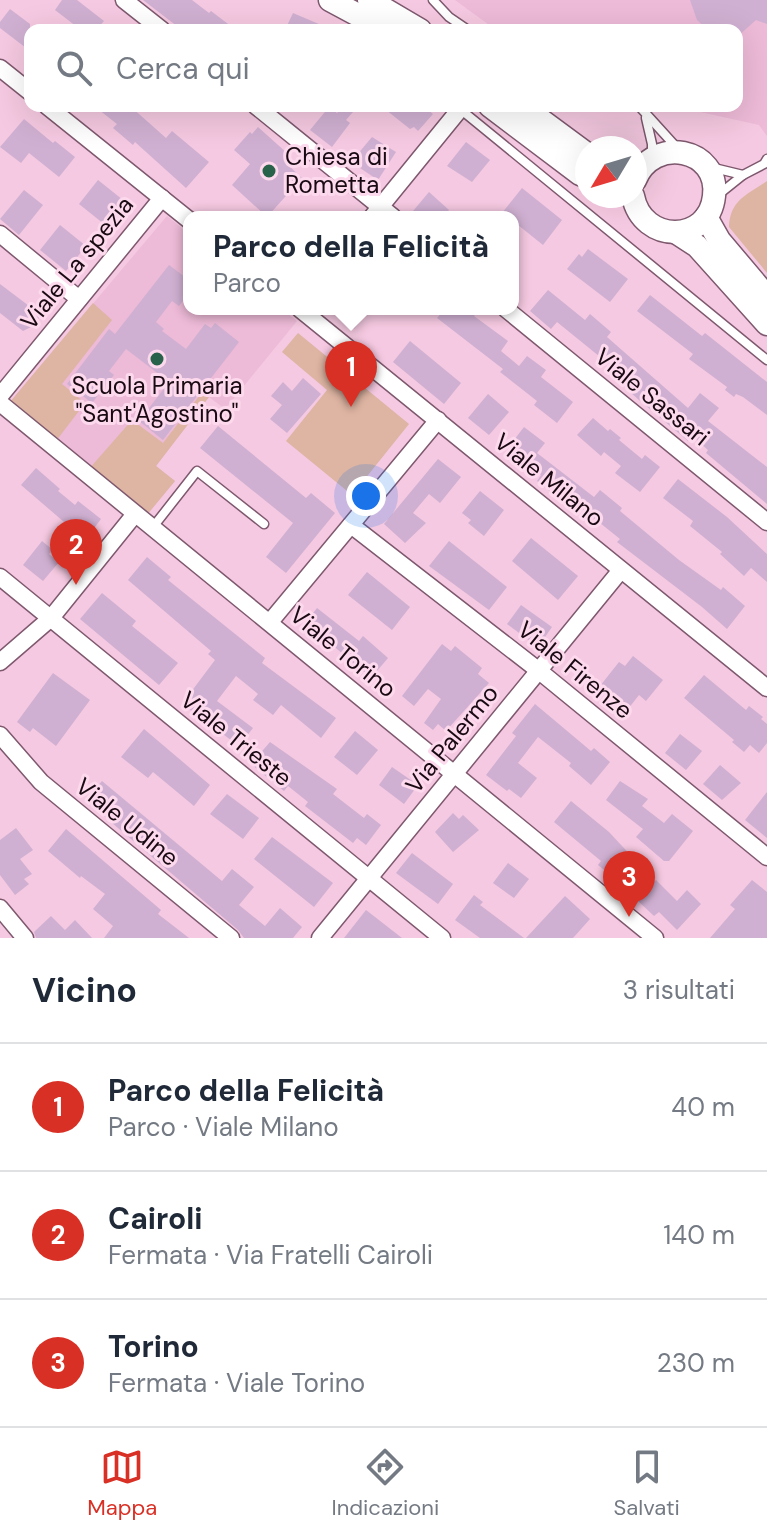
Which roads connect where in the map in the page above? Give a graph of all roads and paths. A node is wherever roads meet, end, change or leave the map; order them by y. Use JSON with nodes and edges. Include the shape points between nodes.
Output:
{"nodes":[{"id":1,"x":124,"y":0,"type":"edge"},
{"id":2,"x":330,"y":0,"type":"edge"},
{"id":3,"x":369,"y":0,"type":"edge"},
{"id":4,"x":433,"y":0,"type":"edge"},
{"id":5,"x":154,"y":24,"type":"edge"},
{"id":6,"x":375,"y":24,"type":"edge"},
{"id":7,"x":410,"y":24,"type":"edge"},
{"id":8,"x":459,"y":24,"type":"edge"},
{"id":9,"x":0,"y":68,"type":"edge"},
{"id":10,"x":24,"y":87,"type":"edge"},
{"id":11,"x":54,"y":112,"type":"edge"},
{"id":12,"x":263,"y":112,"type":"edge"},
{"id":13,"x":455,"y":112,"type":"edge"},
{"id":14,"x":463,"y":112,"type":"edge"},
{"id":15,"x":498,"y":112,"type":"edge"},
{"id":16,"x":530,"y":112,"type":"edge"},
{"id":17,"x":643,"y":112,"type":"edge"},
{"id":18,"x":644,"y":112,"type":"edge"},
{"id":19,"x":647,"y":143,"type":"edge"},
{"id":20,"x":575,"y":145,"type":"edge"},
{"id":21,"x":682,"y":152,"type":"junction"},
{"id":22,"x":767,"y":159,"type":"edge"},
{"id":23,"x":647,"y":162,"type":"edge"},
{"id":24,"x":705,"y":166,"type":"junction"},
{"id":25,"x":575,"y":170,"type":"edge"},
{"id":26,"x":743,"y":175,"type":"junction"},
{"id":27,"x":162,"y":198,"type":"junction"},
{"id":28,"x":710,"y":207,"type":"junction"},
{"id":29,"x":637,"y":208,"type":"edge"},
{"id":30,"x":378,"y":211,"type":"edge"},
{"id":31,"x":384,"y":211,"type":"edge"},
{"id":32,"x":183,"y":215,"type":"edge"},
{"id":33,"x":677,"y":233,"type":"junction"},
{"id":34,"x":0,"y":234,"type":"edge"},
{"id":35,"x":767,"y":297,"type":"edge"},
{"id":36,"x":79,"y":299,"type":"junction"},
{"id":37,"x":307,"y":315,"type":"edge"},
{"id":38,"x":513,"y":315,"type":"edge"},
{"id":39,"x":767,"y":324,"type":"edge"},
{"id":40,"x":767,"y":360,"type":"edge"},
{"id":41,"x":0,"y":396,"type":"edge"},
{"id":42,"x":0,"y":403,"type":"edge"},
{"id":43,"x":438,"y":420,"type":"junction"},
{"id":44,"x":135,"y":514,"type":"junction"},
{"id":45,"x":767,"y":522,"type":"edge"},
{"id":46,"x":264,"y":524,"type":"dead end"},
{"id":47,"x":351,"y":525,"type":"junction"},
{"id":48,"x":152,"y":528,"type":"junction"},
{"id":49,"x":621,"y":570,"type":"junction"},
{"id":50,"x":0,"y":577,"type":"edge"},
{"id":51,"x":51,"y":618,"type":"junction"},
{"id":52,"x":270,"y":622,"type":"junction"},
{"id":53,"x":0,"y":662,"type":"edge"},
{"id":54,"x":538,"y":670,"type":"junction"},
{"id":55,"x":767,"y":688,"type":"edge"},
{"id":56,"x":0,"y":735,"type":"edge"},
{"id":57,"x":455,"y":775,"type":"junction"},
{"id":58,"x":767,"y":857,"type":"edge"},
{"id":59,"x":368,"y":879,"type":"junction"},
{"id":60,"x":0,"y":908,"type":"edge"},
{"id":61,"x":25,"y":938,"type":"edge"},
{"id":62,"x":231,"y":938,"type":"edge"},
{"id":63,"x":320,"y":938,"type":"edge"},
{"id":64,"x":442,"y":938,"type":"edge"},
{"id":65,"x":655,"y":938,"type":"edge"}],
"edges":[{"from":1,"to":5,"type":"street"},
{"from":2,"to":6,"type":"main road"},
{"from":3,"to":7,"type":"main road"},
{"from":4,"to":8,"type":"lane"},
{"from":9,"to":10,"type":"street"},
{"from":11,"to":27,"type":"street"},
{"from":12,"to":30,"type":"street"},
{"from":13,"to":31,"type":"street"},
{"from":14,"to":40,"type":"lane"},
{"from":15,"to":25,"type":"main road"},
{"from":16,"to":20,"type":"main road"},
{"from":17,"to":19,"type":"lane","via":[[650,132]]},
{"from":18,"to":21,"type":"lane"},
{"from":21,"to":23,"type":"main road","via":[[661,153]]},
{"from":21,"to":24,"type":"main road"},
{"from":22,"to":26,"type":"lane"},
{"from":24,"to":26,"type":"lane"},
{"from":24,"to":28,"type":"main road","via":[[713,181]]},
{"from":26,"to":28,"type":"lane"},
{"from":27,"to":32,"type":"street"},
{"from":27,"to":36,"type":"street","name":"Viale La spezia"},
{"from":28,"to":33,"type":"main road","via":[[698,225]]},
{"from":28,"to":35,"type":"main road","via":[[719,240]]},
{"from":29,"to":33,"type":"main road","via":[[647,222]]},
{"from":33,"to":39,"type":"main road","via":[[697,246]]},
{"from":34,"to":36,"type":"street"},
{"from":36,"to":41,"type":"street","name":"Viale La spezia"},
{"from":37,"to":43,"type":"street","name":"Viale Milano"},
{"from":38,"to":45,"type":"street","name":"Viale Sassari"},
{"from":42,"to":44,"type":"street","name":"Viale Torino"},
{"from":43,"to":47,"type":"street"},
{"from":43,"to":49,"type":"street","name":"Viale Milano"},
{"from":44,"to":48,"type":"street","name":"Viale Torino"},
{"from":44,"to":51,"type":"street"},
{"from":46,"to":48,"type":"lane","via":[[197,471]]},
{"from":47,"to":52,"type":"street"},
{"from":47,"to":54,"type":"street","name":"Viale Firenze"},
{"from":48,"to":52,"type":"street","name":"Viale Torino"},
{"from":49,"to":54,"type":"street","name":"Via Palermo"},
{"from":49,"to":55,"type":"street","name":"Viale Milano"},
{"from":50,"to":51,"type":"street","name":"Viale Trieste"},
{"from":51,"to":53,"type":"street"},
{"from":51,"to":59,"type":"street","name":"Viale Trieste"},
{"from":52,"to":57,"type":"street","name":"Viale Torino"},
{"from":54,"to":57,"type":"street","name":"Via Palermo"},
{"from":54,"to":58,"type":"street","name":"Viale Firenze"},
{"from":56,"to":62,"type":"street","name":"Viale Udine","via":[[41,782]]},
{"from":57,"to":59,"type":"street","name":"Via Palermo"},
{"from":57,"to":65,"type":"street","name":"Viale Torino"},
{"from":59,"to":63,"type":"street","name":"Via Palermo"},
{"from":59,"to":64,"type":"street","name":"Viale Trieste"},
{"from":60,"to":61,"type":"street"}]}
